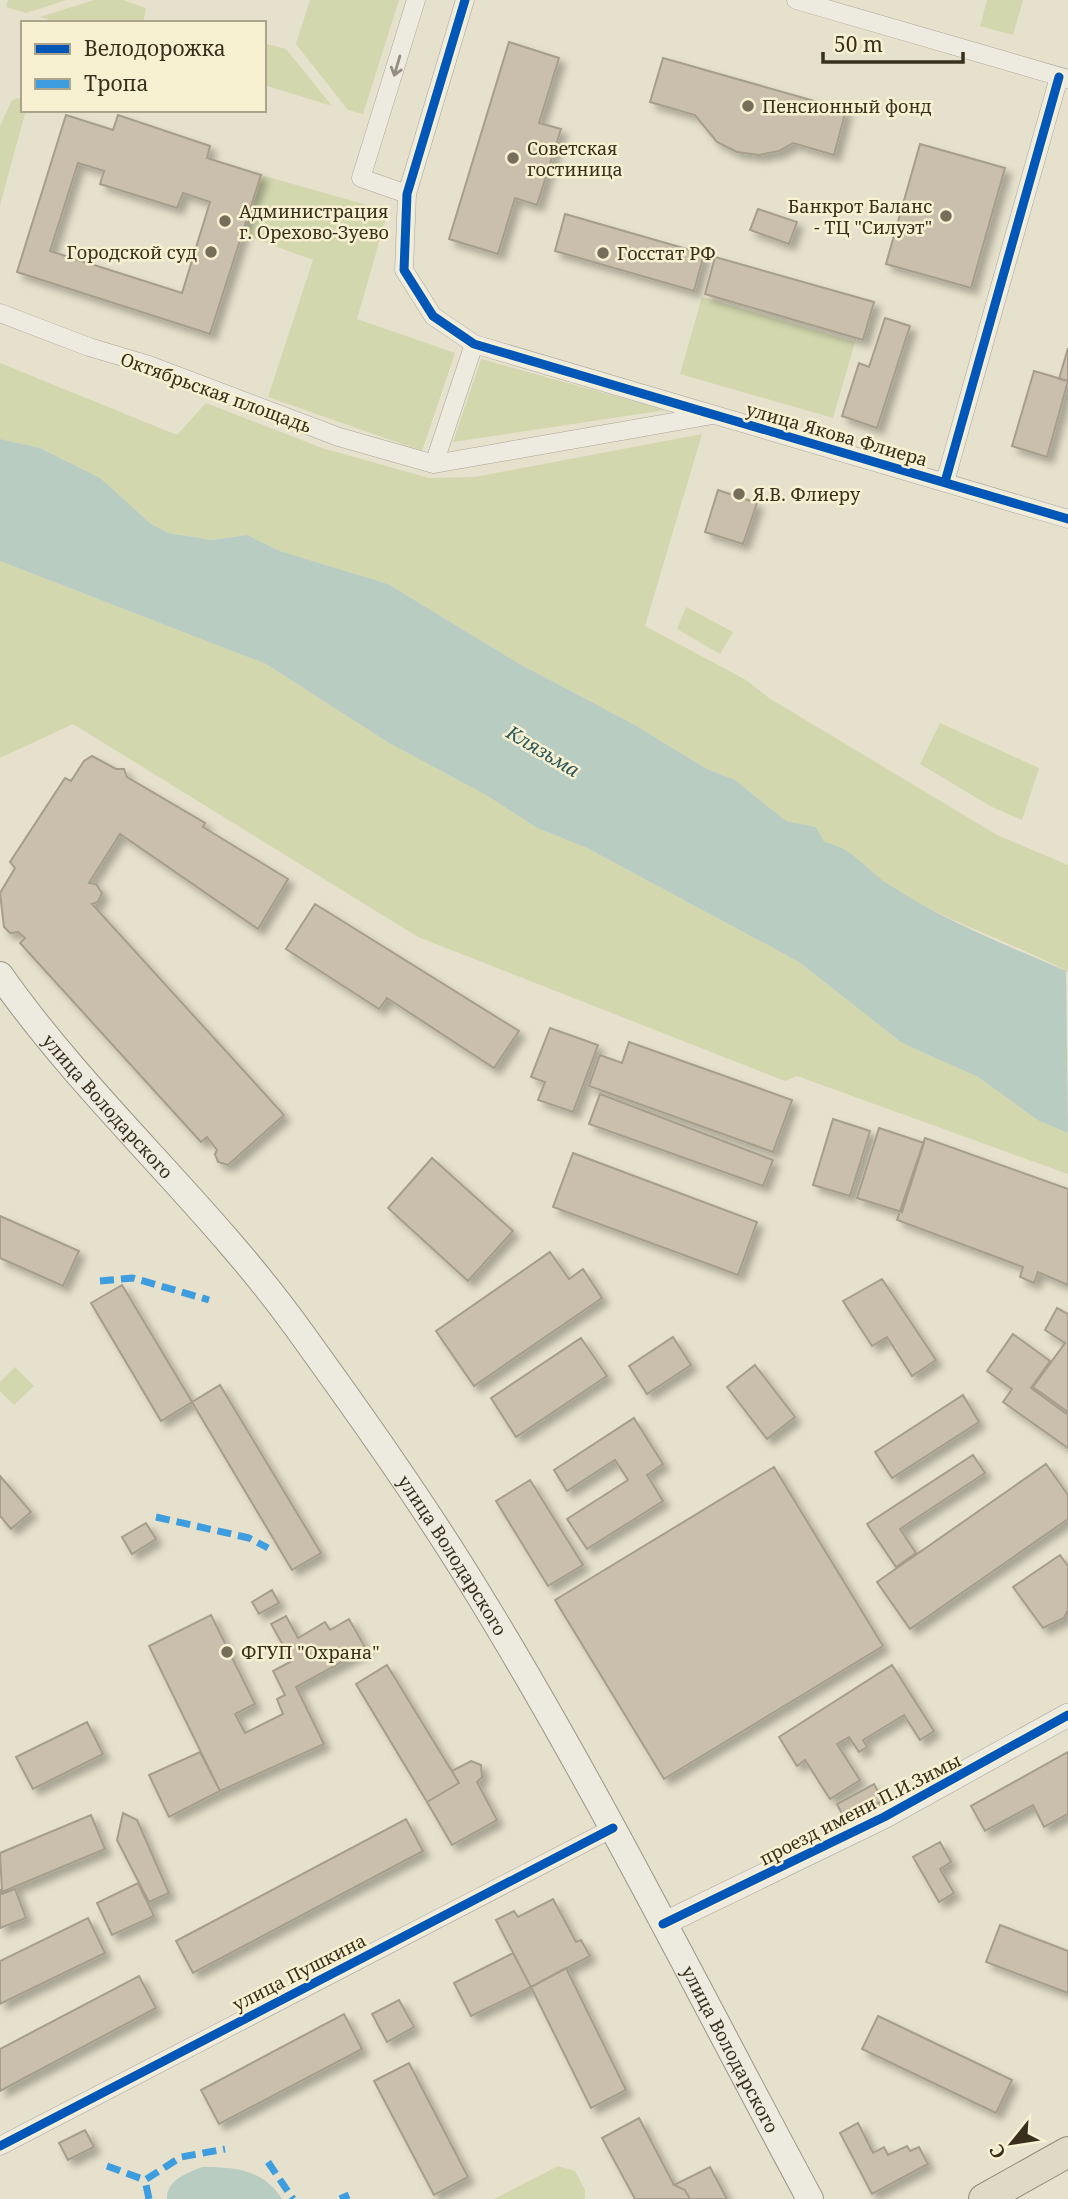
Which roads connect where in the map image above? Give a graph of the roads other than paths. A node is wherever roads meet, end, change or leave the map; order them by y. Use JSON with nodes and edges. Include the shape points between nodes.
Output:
{"nodes":[{"id":1,"x":416,"y":0,"type":"edge"},
{"id":2,"x":465,"y":0,"type":"edge"},
{"id":3,"x":796,"y":0,"type":"edge"},
{"id":4,"x":1063,"y":78,"type":"edge"},
{"id":5,"x":407,"y":194,"type":"junction"},
{"id":6,"x":0,"y":313,"type":"edge"},
{"id":7,"x":474,"y":344,"type":"junction"},
{"id":8,"x":717,"y":415,"type":"junction"},
{"id":9,"x":434,"y":464,"type":"junction"},
{"id":10,"x":945,"y":482,"type":"junction"},
{"id":11,"x":1068,"y":519,"type":"edge"},
{"id":12,"x":0,"y":975,"type":"edge"},
{"id":13,"x":1068,"y":1715,"type":"edge"},
{"id":14,"x":613,"y":1828,"type":"junction"},
{"id":15,"x":663,"y":1924,"type":"junction"},
{"id":16,"x":0,"y":2146,"type":"edge"},
{"id":17,"x":1068,"y":2152,"type":"edge"},
{"id":18,"x":810,"y":2199,"type":"edge"},
{"id":19,"x":984,"y":2199,"type":"edge"}],
"edges":[{"from":1,"to":5,"type":"street","one_way":true,"via":[[361,178]]},
{"from":2,"to":5,"type":"street"},
{"from":3,"to":4,"type":"street"},
{"from":4,"to":10,"type":"street"},
{"from":5,"to":7,"type":"street","via":[[404,270],[433,316]]},
{"from":6,"to":9,"type":"street","name":"Октябрьская площадь","via":[[339,437]]},
{"from":7,"to":8,"type":"street"},
{"from":7,"to":9,"type":"street"},
{"from":8,"to":9,"type":"street","name":"улица Якова Флиера"},
{"from":8,"to":10,"type":"street","name":"улица Якова Флиера"},
{"from":10,"to":11,"type":"street","name":"улица Якова Флиера"},
{"from":12,"to":14,"type":"main road","name":"улица Володарского","via":[[29,1016],[197,1204],[293,1322],[465,1572]]},
{"from":13,"to":15,"type":"street","name":"проезд имени П.И.Зимы","via":[[884,1817]]},
{"from":14,"to":15,"type":"main road","name":"улица Володарского"},
{"from":14,"to":16,"type":"street","name":"улица Пушкина"},
{"from":15,"to":18,"type":"main road","name":"улица Володарского"},
{"from":17,"to":19,"type":"highway"}]}
